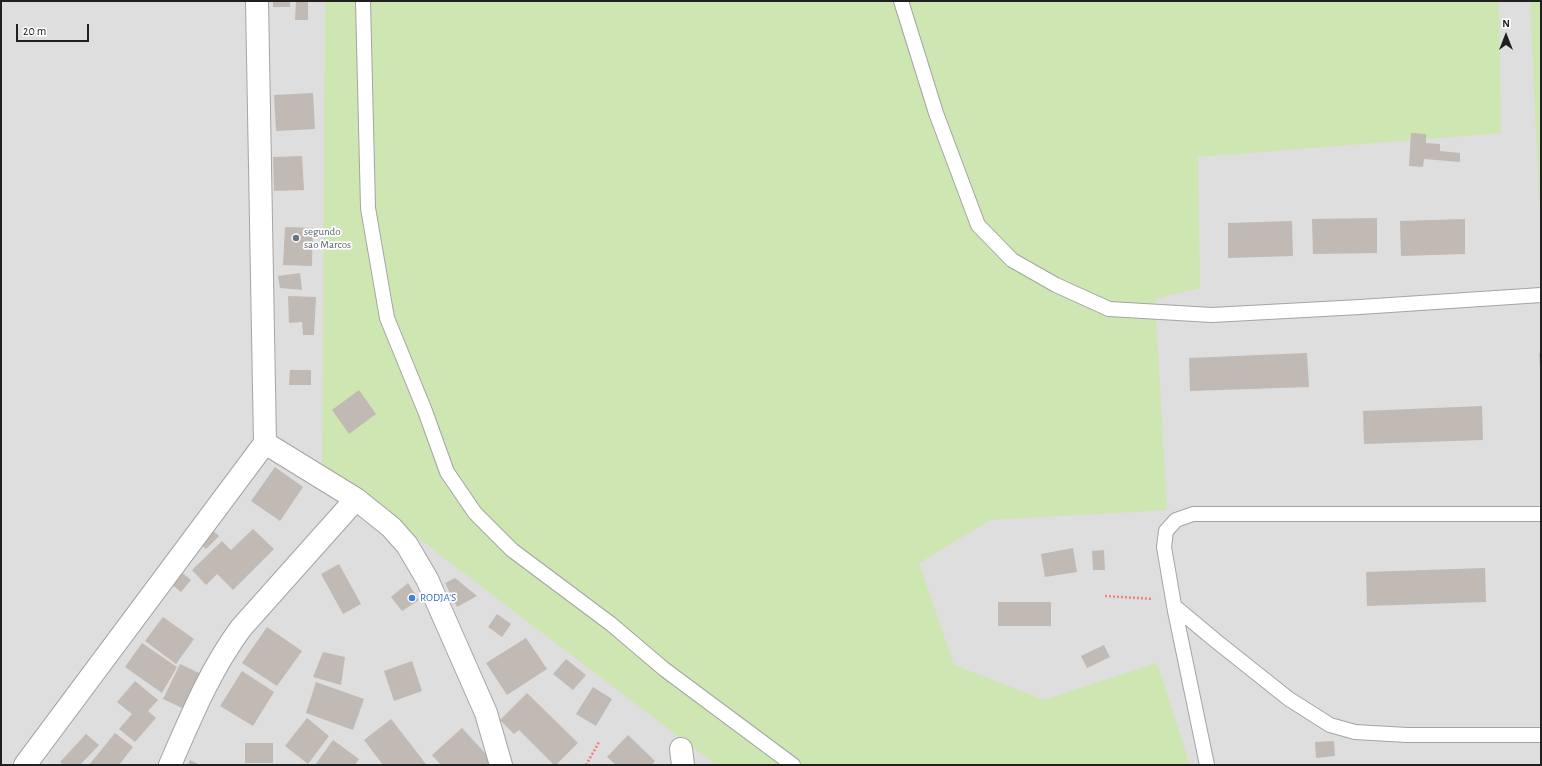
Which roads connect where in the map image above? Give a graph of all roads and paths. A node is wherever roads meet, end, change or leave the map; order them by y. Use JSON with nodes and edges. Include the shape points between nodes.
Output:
{"nodes":[{"id":1,"x":257,"y":1,"type":"edge"},
{"id":2,"x":363,"y":1,"type":"edge"},
{"id":3,"x":901,"y":1,"type":"edge"},
{"id":4,"x":1541,"y":294,"type":"edge"},
{"id":5,"x":265,"y":443,"type":"junction"},
{"id":6,"x":356,"y":499,"type":"junction"},
{"id":7,"x":1541,"y":514,"type":"edge"},
{"id":8,"x":1105,"y":596,"type":"dead end"},
{"id":9,"x":1174,"y":606,"type":"junction"},
{"id":10,"x":1541,"y":735,"type":"edge"},
{"id":11,"x":599,"y":742,"type":"dead end"},
{"id":12,"x":25,"y":765,"type":"edge"},
{"id":13,"x":170,"y":765,"type":"edge"},
{"id":14,"x":501,"y":765,"type":"edge"},
{"id":15,"x":586,"y":765,"type":"edge"},
{"id":16,"x":793,"y":765,"type":"edge"},
{"id":17,"x":1207,"y":765,"type":"edge"}],
"edges":[{"from":1,"to":5,"type":"street"},
{"from":2,"to":16,"type":"lane","via":[[368,208],[387,318],[446,472],[475,513],[512,550],[611,624],[664,669]]},
{"from":3,"to":4,"type":"lane","via":[[936,114],[978,225],[1012,260],[1056,285],[1109,309],[1212,315],[1360,308]]},
{"from":5,"to":6,"type":"street"},
{"from":5,"to":12,"type":"street"},
{"from":6,"to":13,"type":"street","via":[[227,647],[201,694]]},
{"from":6,"to":14,"type":"street","via":[[391,527],[407,545],[427,579],[486,713]]},
{"from":7,"to":9,"type":"lane","via":[[1193,514],[1176,520],[1166,531],[1164,547]]},
{"from":8,"to":9,"type":"path","via":[[1155,599]]},
{"from":9,"to":10,"type":"lane","via":[[1289,699],[1330,726],[1354,732],[1407,735]]},
{"from":9,"to":17,"type":"lane"},
{"from":11,"to":15,"type":"path"}]}
